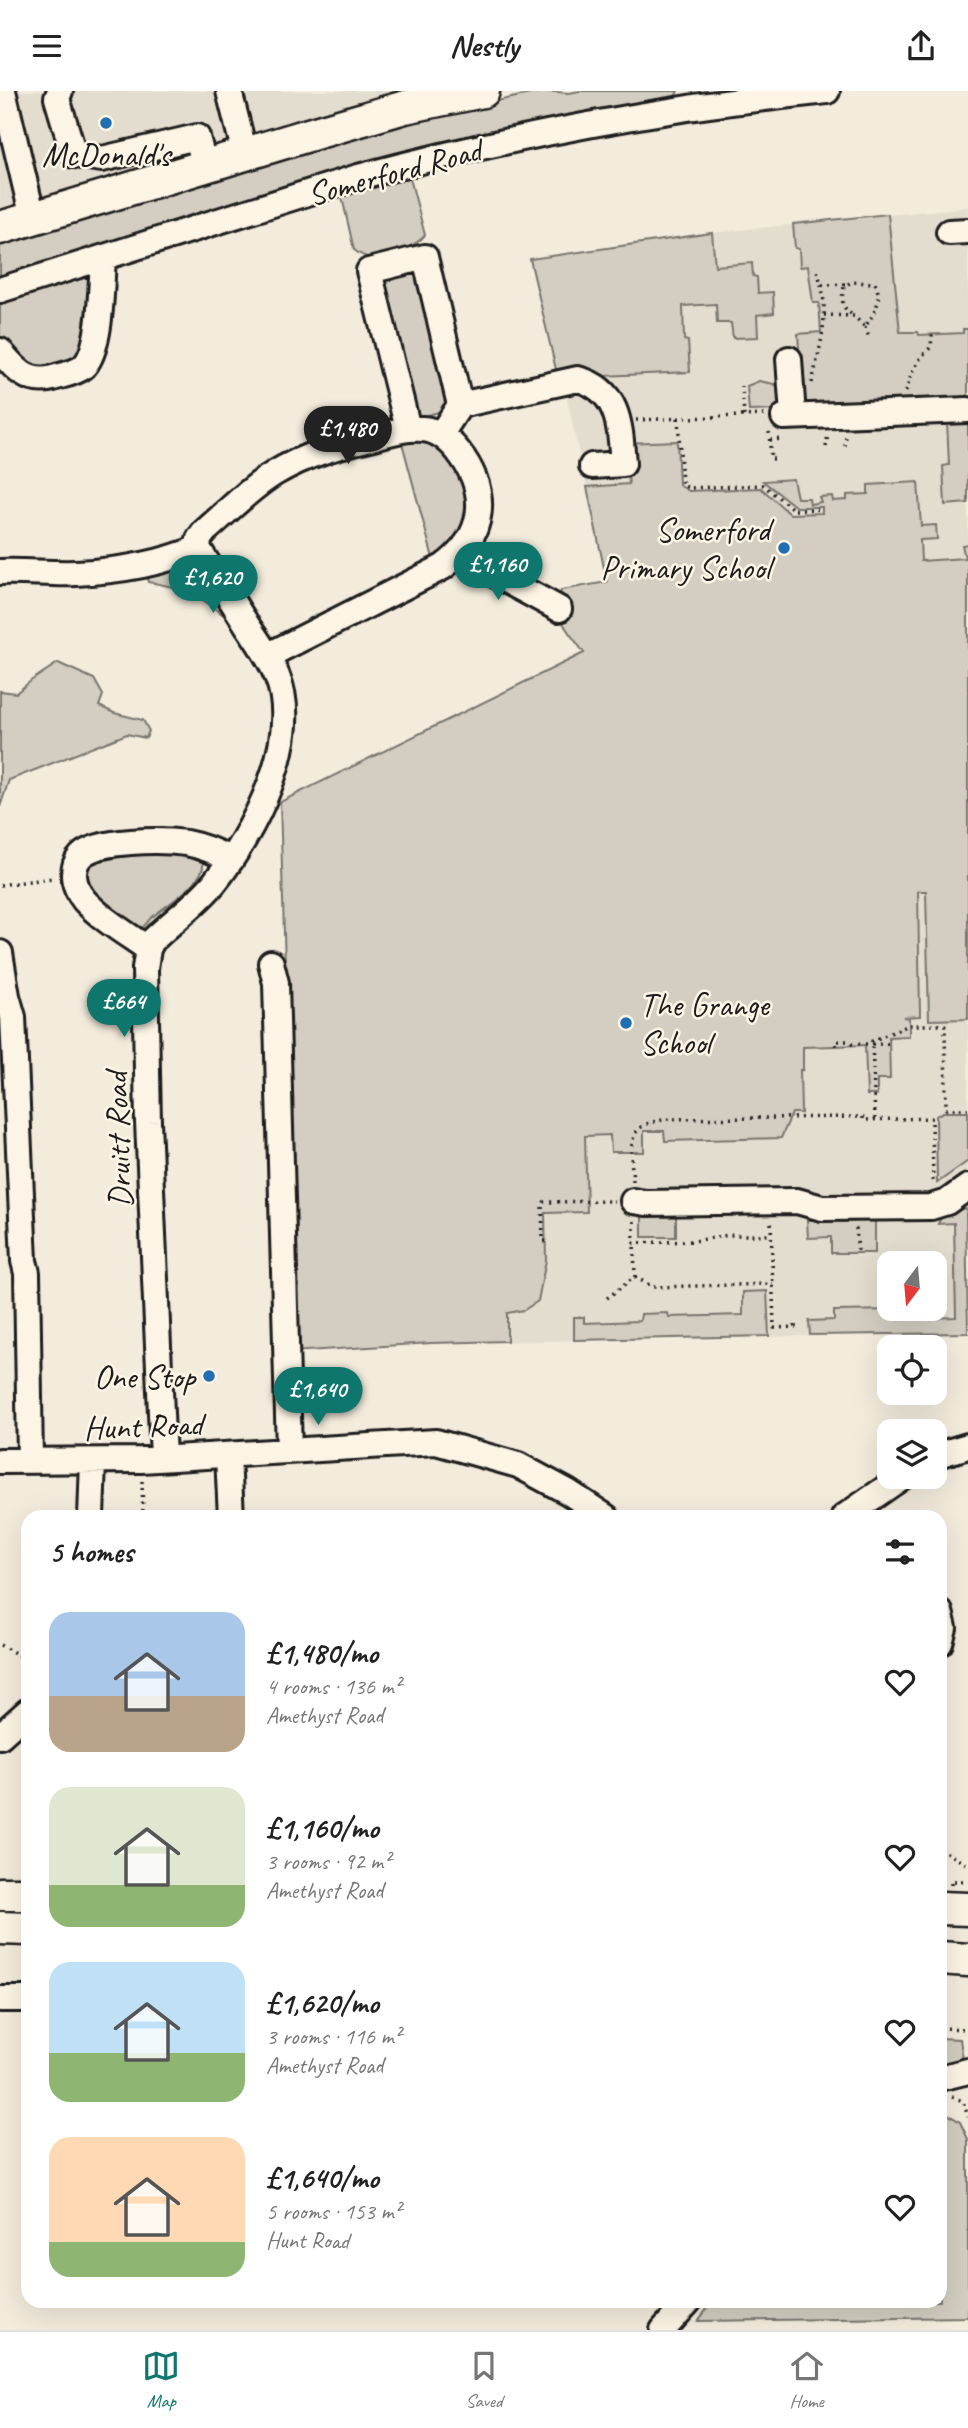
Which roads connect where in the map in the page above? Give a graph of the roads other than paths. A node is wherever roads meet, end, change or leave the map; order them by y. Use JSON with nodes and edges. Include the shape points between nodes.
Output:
{"nodes":[{"id":1,"x":3,"y":91,"type":"edge"},
{"id":2,"x":229,"y":91,"type":"edge"},
{"id":3,"x":483,"y":91,"type":"edge"},
{"id":4,"x":827,"y":91,"type":"edge"},
{"id":5,"x":59,"y":95,"type":"edge"},
{"id":6,"x":403,"y":99,"type":"edge"},
{"id":7,"x":689,"y":99,"type":"edge"},
{"id":8,"x":201,"y":152,"type":"junction"},
{"id":9,"x":245,"y":155,"type":"junction"},
{"id":10,"x":33,"y":218,"type":"junction"},
{"id":11,"x":0,"y":228,"type":"edge"},
{"id":12,"x":103,"y":258,"type":"junction"},
{"id":13,"x":0,"y":290,"type":"edge"},
{"id":14,"x":0,"y":351,"type":"edge"},
{"id":15,"x":791,"y":376,"type":"road end"},
{"id":16,"x":460,"y":405,"type":"junction"},
{"id":17,"x":968,"y":410,"type":"edge"},
{"id":18,"x":408,"y":429,"type":"junction"},
{"id":19,"x":441,"y":434,"type":"junction"},
{"id":20,"x":592,"y":465,"type":"dead end"},
{"id":21,"x":198,"y":548,"type":"junction"},
{"id":22,"x":459,"y":555,"type":"junction"},
{"id":23,"x":0,"y":572,"type":"edge"},
{"id":24,"x":559,"y":609,"type":"dead end"},
{"id":25,"x":267,"y":656,"type":"junction"},
{"id":26,"x":231,"y":860,"type":"junction"},
{"id":27,"x":148,"y":949,"type":"junction"},
{"id":28,"x":0,"y":953,"type":"edge"},
{"id":29,"x":271,"y":963,"type":"dead end"},
{"id":30,"x":968,"y":1187,"type":"edge"},
{"id":31,"x":634,"y":1201,"type":"road end"},
{"id":32,"x":968,"y":1446,"type":"edge"},
{"id":33,"x":289,"y":1451,"type":"junction"},
{"id":34,"x":947,"y":1452,"type":"edge"},
{"id":35,"x":228,"y":1456,"type":"junction"},
{"id":36,"x":152,"y":1459,"type":"junction"},
{"id":37,"x":30,"y":1460,"type":"junction"},
{"id":38,"x":0,"y":1461,"type":"edge"},
{"id":39,"x":93,"y":1461,"type":"junction"},
{"id":40,"x":890,"y":1489,"type":"edge"},
{"id":41,"x":91,"y":1510,"type":"edge"},
{"id":42,"x":231,"y":1510,"type":"edge"},
{"id":43,"x":595,"y":1510,"type":"edge"},
{"id":44,"x":869,"y":1510,"type":"edge"},
{"id":45,"x":21,"y":1717,"type":"edge"},
{"id":46,"x":0,"y":1736,"type":"edge"},
{"id":47,"x":0,"y":1894,"type":"edge"},
{"id":48,"x":21,"y":1895,"type":"edge"},
{"id":49,"x":947,"y":1908,"type":"edge"},
{"id":50,"x":968,"y":1909,"type":"edge"},
{"id":51,"x":0,"y":1928,"type":"edge"},
{"id":52,"x":21,"y":1929,"type":"edge"},
{"id":53,"x":947,"y":1958,"type":"edge"},
{"id":54,"x":968,"y":1960,"type":"edge"},
{"id":55,"x":0,"y":1999,"type":"edge"},
{"id":56,"x":21,"y":1999,"type":"edge"},
{"id":57,"x":968,"y":2071,"type":"edge"},
{"id":58,"x":947,"y":2087,"type":"edge"},
{"id":59,"x":683,"y":2308,"type":"edge"},
{"id":60,"x":663,"y":2330,"type":"edge"}],
"edges":[{"from":1,"to":10,"type":"street"},
{"from":2,"to":9,"type":"street"},
{"from":3,"to":6,"type":"main road","name":"Somerford Road"},
{"from":4,"to":7,"type":"street","name":"Somerford Road"},
{"from":5,"to":8,"type":"street","via":[[50,117],[60,149],[74,155],[102,159]]},
{"from":6,"to":9,"type":"main road","name":"Somerford Road"},
{"from":7,"to":12,"type":"street","name":"Somerford Road","via":[[358,177]]},
{"from":8,"to":9,"type":"main road","name":"Somerford Road"},
{"from":8,"to":10,"type":"main road","name":"Somerford Road"},
{"from":10,"to":11,"type":"main road","name":"Somerford Road"},
{"from":12,"to":13,"type":"street","name":"Somerford Road"},
{"from":12,"to":14,"type":"street","via":[[95,345],[81,369],[44,380],[29,378]]},
{"from":15,"to":17,"type":"street","via":[[782,416]]},
{"from":16,"to":18,"type":"street","via":[[425,257],[369,271]]},
{"from":16,"to":19,"type":"street"},
{"from":16,"to":20,"type":"street","via":[[578,379],[590,383],[614,407],[623,464]]},
{"from":18,"to":19,"type":"street"},
{"from":18,"to":21,"type":"street","via":[[331,447],[273,474],[205,531]]},
{"from":19,"to":22,"type":"street","via":[[467,463],[479,502],[475,529]]},
{"from":21,"to":23,"type":"street","via":[[121,568],[76,573]]},
{"from":21,"to":25,"type":"street"},
{"from":22,"to":24,"type":"street"},
{"from":22,"to":25,"type":"street"},
{"from":25,"to":26,"type":"street","via":[[282,691],[284,721],[261,808]]},
{"from":26,"to":27,"type":"street","via":[[195,904]]},
{"from":26,"to":27,"type":"street","via":[[186,843],[109,845],[81,855],[74,881],[83,899]]},
{"from":27,"to":36,"type":"street","name":"Druitt Road"},
{"from":28,"to":37,"type":"street","via":[[15,1032],[27,1273]]},
{"from":29,"to":33,"type":"street","via":[[276,997]]},
{"from":30,"to":31,"type":"street","via":[[947,1202],[930,1206],[822,1208],[797,1202]]},
{"from":32,"to":34,"type":"street"},
{"from":33,"to":35,"type":"street","name":"Hunt Road"},
{"from":33,"to":43,"type":"street","name":"Hunt Road","via":[[436,1442],[519,1465]]},
{"from":35,"to":36,"type":"street","name":"Hunt Road"},
{"from":35,"to":42,"type":"street"},
{"from":36,"to":39,"type":"street","name":"Hunt Road"},
{"from":37,"to":38,"type":"street","name":"Hunt Road"},
{"from":37,"to":39,"type":"street","name":"Hunt Road"},
{"from":39,"to":41,"type":"street"},
{"from":40,"to":44,"type":"street"},
{"from":45,"to":46,"type":"street"},
{"from":47,"to":48,"type":"main road"},
{"from":49,"to":50,"type":"main road"},
{"from":51,"to":52,"type":"main road"},
{"from":53,"to":54,"type":"main road"},
{"from":55,"to":56,"type":"street"},
{"from":57,"to":58,"type":"street"},
{"from":59,"to":60,"type":"street"}]}
